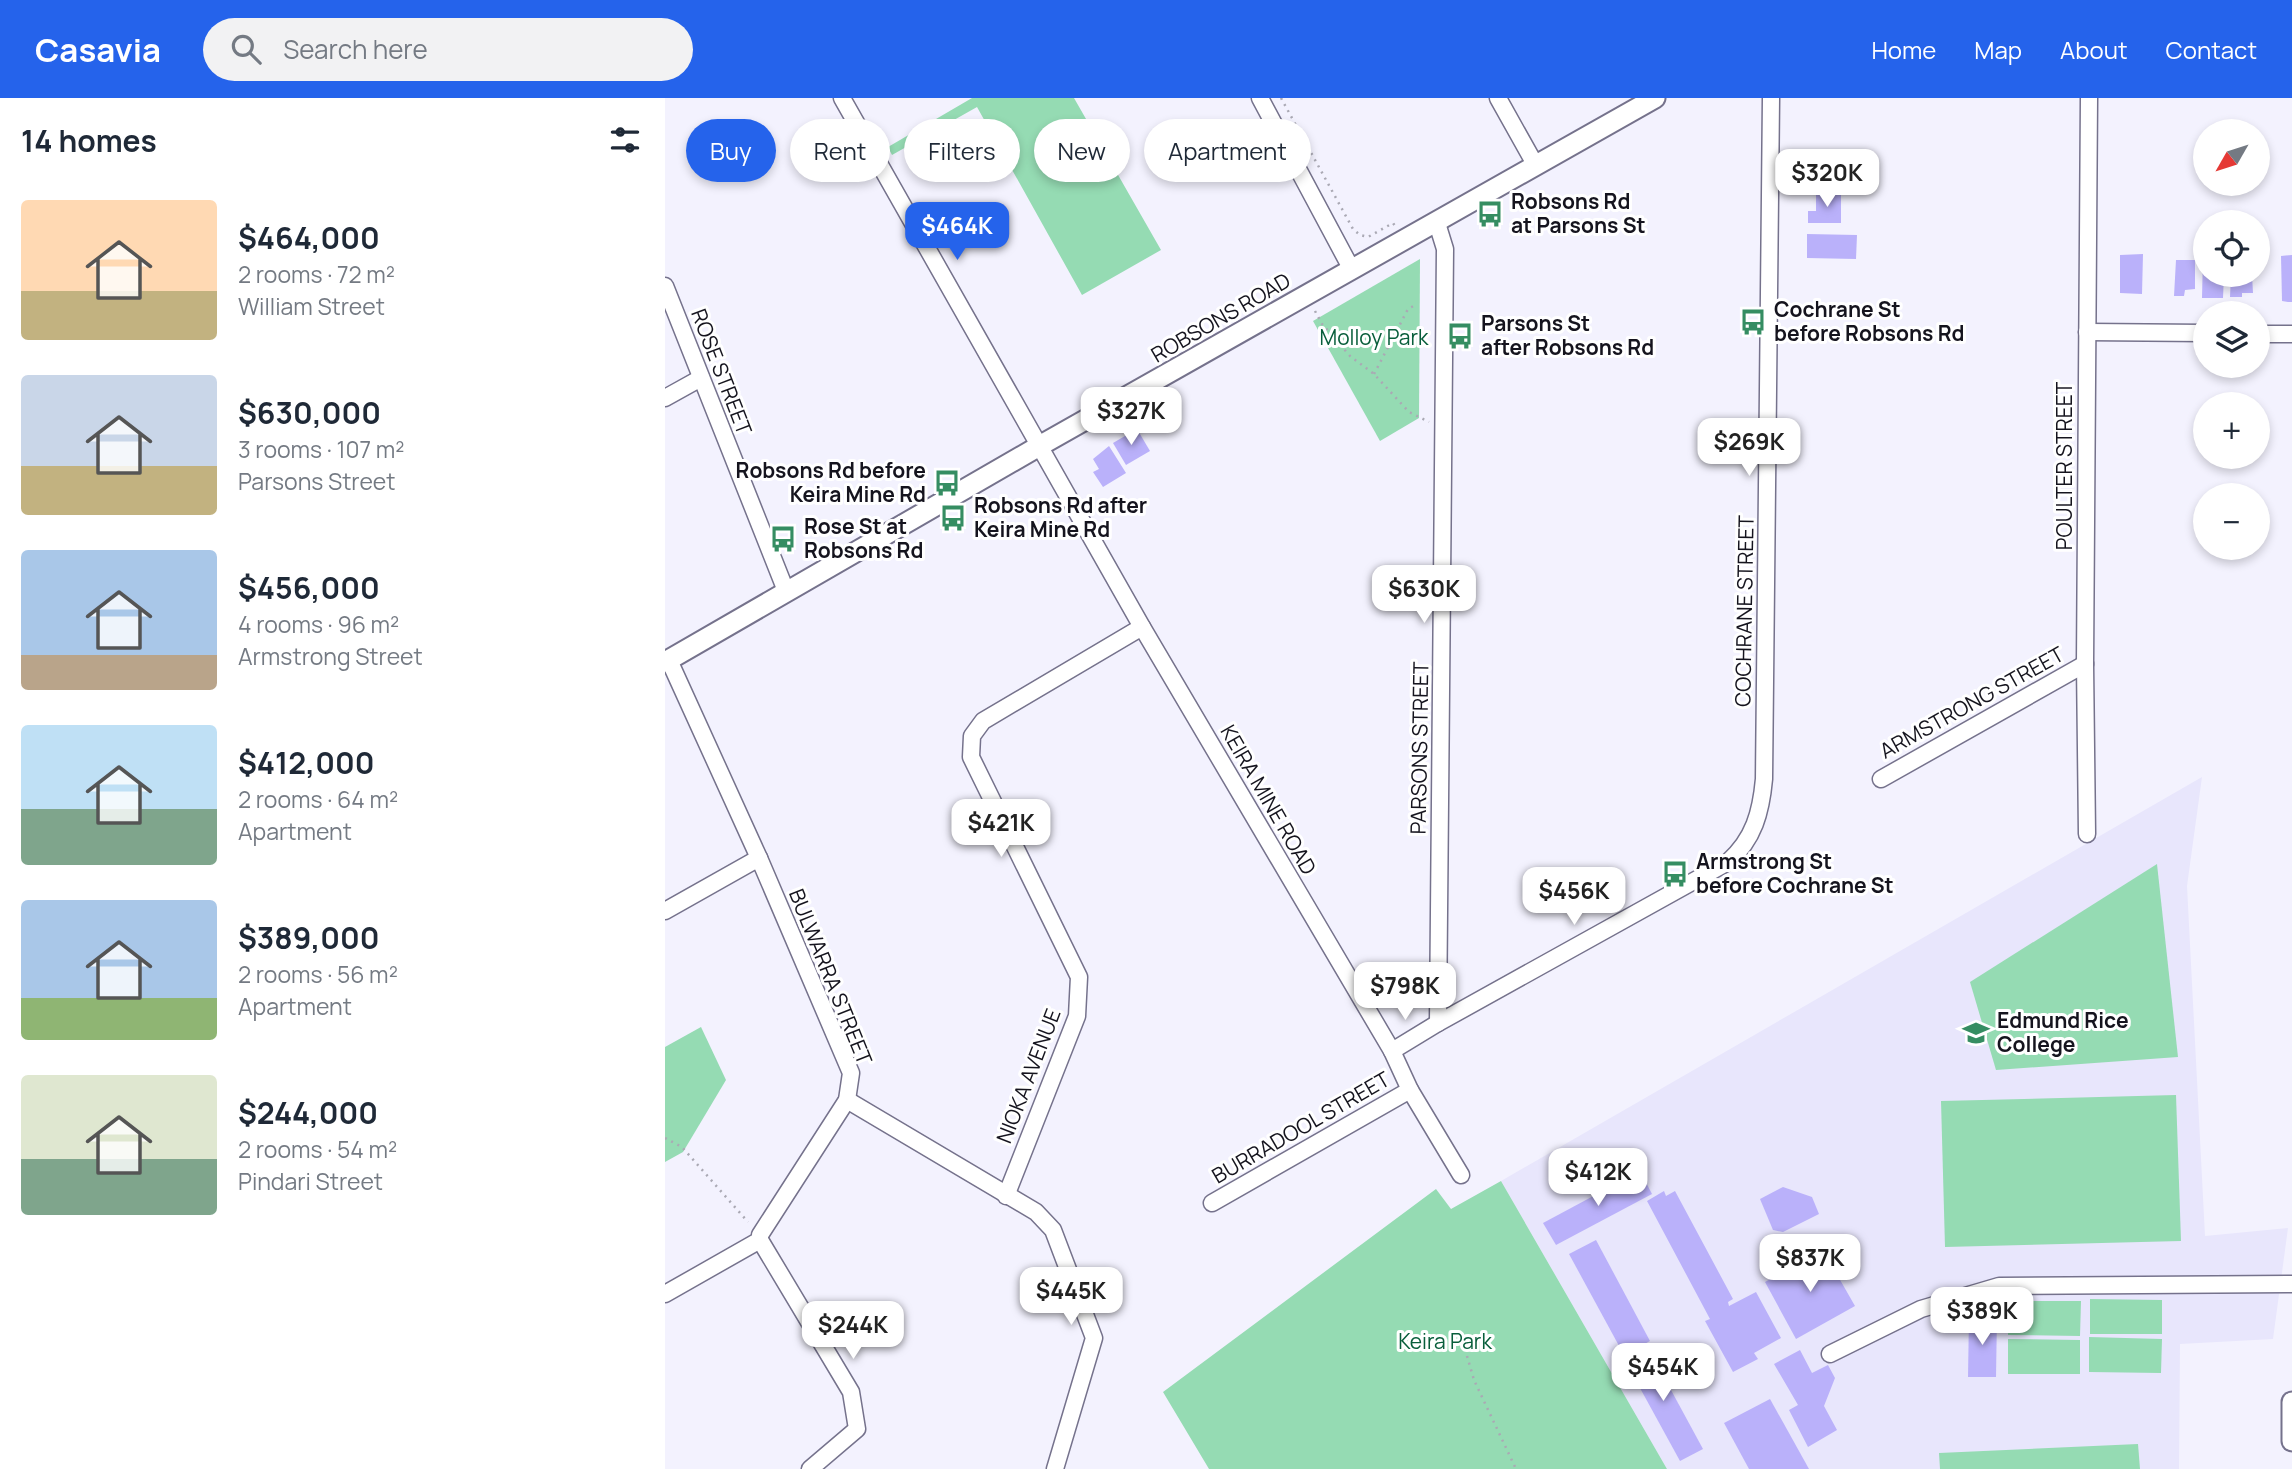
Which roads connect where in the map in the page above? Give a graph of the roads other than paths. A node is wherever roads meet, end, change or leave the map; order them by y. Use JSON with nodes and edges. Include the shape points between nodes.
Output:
{"nodes":[{"id":1,"x":842,"y":98,"type":"edge"},
{"id":2,"x":1260,"y":98,"type":"edge"},
{"id":3,"x":1498,"y":98,"type":"edge"},
{"id":4,"x":1655,"y":98,"type":"edge"},
{"id":5,"x":1771,"y":98,"type":"edge"},
{"id":6,"x":2088,"y":98,"type":"edge"},
{"id":7,"x":1536,"y":166,"type":"junction"},
{"id":8,"x":1437,"y":223,"type":"junction"},
{"id":9,"x":1352,"y":270,"type":"junction"},
{"id":10,"x":665,"y":286,"type":"edge"},
{"id":11,"x":2087,"y":332,"type":"junction"},
{"id":12,"x":2193,"y":333,"type":"edge"},
{"id":13,"x":2270,"y":334,"type":"edge"},
{"id":14,"x":2292,"y":334,"type":"edge"},
{"id":15,"x":701,"y":378,"type":"junction"},
{"id":16,"x":665,"y":398,"type":"edge"},
{"id":17,"x":1041,"y":445,"type":"junction"},
{"id":18,"x":786,"y":591,"type":"junction"},
{"id":19,"x":1142,"y":628,"type":"junction"},
{"id":20,"x":667,"y":661,"type":"edge"},
{"id":21,"x":2085,"y":664,"type":"junction"},
{"id":22,"x":1881,"y":779,"type":"dead end"},
{"id":23,"x":2087,"y":834,"type":"dead end"},
{"id":24,"x":759,"y":858,"type":"junction"},
{"id":25,"x":665,"y":911,"type":"edge"},
{"id":26,"x":1438,"y":1023,"type":"junction"},
{"id":27,"x":1391,"y":1051,"type":"junction"},
{"id":28,"x":1410,"y":1090,"type":"junction"},
{"id":29,"x":847,"y":1100,"type":"junction"},
{"id":30,"x":1461,"y":1175,"type":"dead end"},
{"id":31,"x":1006,"y":1196,"type":"junction"},
{"id":32,"x":1212,"y":1203,"type":"dead end"},
{"id":33,"x":760,"y":1238,"type":"junction"},
{"id":34,"x":2292,"y":1284,"type":"edge"},
{"id":35,"x":665,"y":1294,"type":"edge"},
{"id":36,"x":1830,"y":1354,"type":"dead end"},
{"id":37,"x":2292,"y":1402,"type":"edge"},
{"id":38,"x":2292,"y":1441,"type":"edge"},
{"id":39,"x":810,"y":1469,"type":"edge"},
{"id":40,"x":1055,"y":1469,"type":"edge"}],
"edges":[{"from":1,"to":17,"type":"street","name":"KEIRA MINE ROAD"},
{"from":2,"to":9,"type":"street"},
{"from":3,"to":7,"type":"street"},
{"from":4,"to":7,"type":"main road","name":"ROBSONS ROAD"},
{"from":5,"to":26,"type":"street","name":"COCHRANE STREET","via":[[1764,779],[1753,831],[1728,862]]},
{"from":6,"to":11,"type":"street","name":"POULTER STREET"},
{"from":7,"to":8,"type":"main road","name":"ROBSONS ROAD"},
{"from":8,"to":9,"type":"main road","name":"ROBSONS ROAD"},
{"from":8,"to":26,"type":"street","name":"PARSONS STREET","via":[[1445,249]]},
{"from":9,"to":17,"type":"main road","name":"ROBSONS ROAD"},
{"from":10,"to":15,"type":"street","name":"ROSE STREET"},
{"from":11,"to":12,"type":"street"},
{"from":11,"to":21,"type":"street","name":"POULTER STREET"},
{"from":13,"to":14,"type":"street"},
{"from":15,"to":16,"type":"street"},
{"from":15,"to":18,"type":"street","name":"ROSE STREET"},
{"from":17,"to":18,"type":"main road","name":"ROBSONS ROAD"},
{"from":17,"to":19,"type":"street","name":"KEIRA MINE ROAD"},
{"from":18,"to":20,"type":"main road","name":"ROBSONS ROAD"},
{"from":19,"to":27,"type":"street","name":"KEIRA MINE ROAD"},
{"from":19,"to":31,"type":"street","name":"NIOKA AVENUE","via":[[982,721],[972,736],[971,757],[1079,977],[1077,1016]]},
{"from":20,"to":24,"type":"street","name":"BULWARRA STREET"},
{"from":21,"to":22,"type":"street","name":"ARMSTRONG STREET"},
{"from":21,"to":23,"type":"street","name":"POULTER STREET"},
{"from":24,"to":25,"type":"street"},
{"from":24,"to":29,"type":"street","name":"BULWARRA STREET","via":[[851,1073]]},
{"from":26,"to":27,"type":"street"},
{"from":27,"to":28,"type":"street","name":"KEIRA MINE ROAD"},
{"from":28,"to":30,"type":"street","name":"KEIRA MINE ROAD"},
{"from":28,"to":32,"type":"street","name":"BURRADOOL STREET"},
{"from":29,"to":31,"type":"street"},
{"from":29,"to":33,"type":"street"},
{"from":31,"to":40,"type":"street","via":[[1036,1212],[1053,1230],[1094,1338]]},
{"from":33,"to":35,"type":"street"},
{"from":33,"to":39,"type":"street","via":[[851,1392],[857,1429]]},
{"from":34,"to":36,"type":"street","via":[[1999,1286],[1921,1309]]},
{"from":37,"to":38,"type":"main road"}]}
